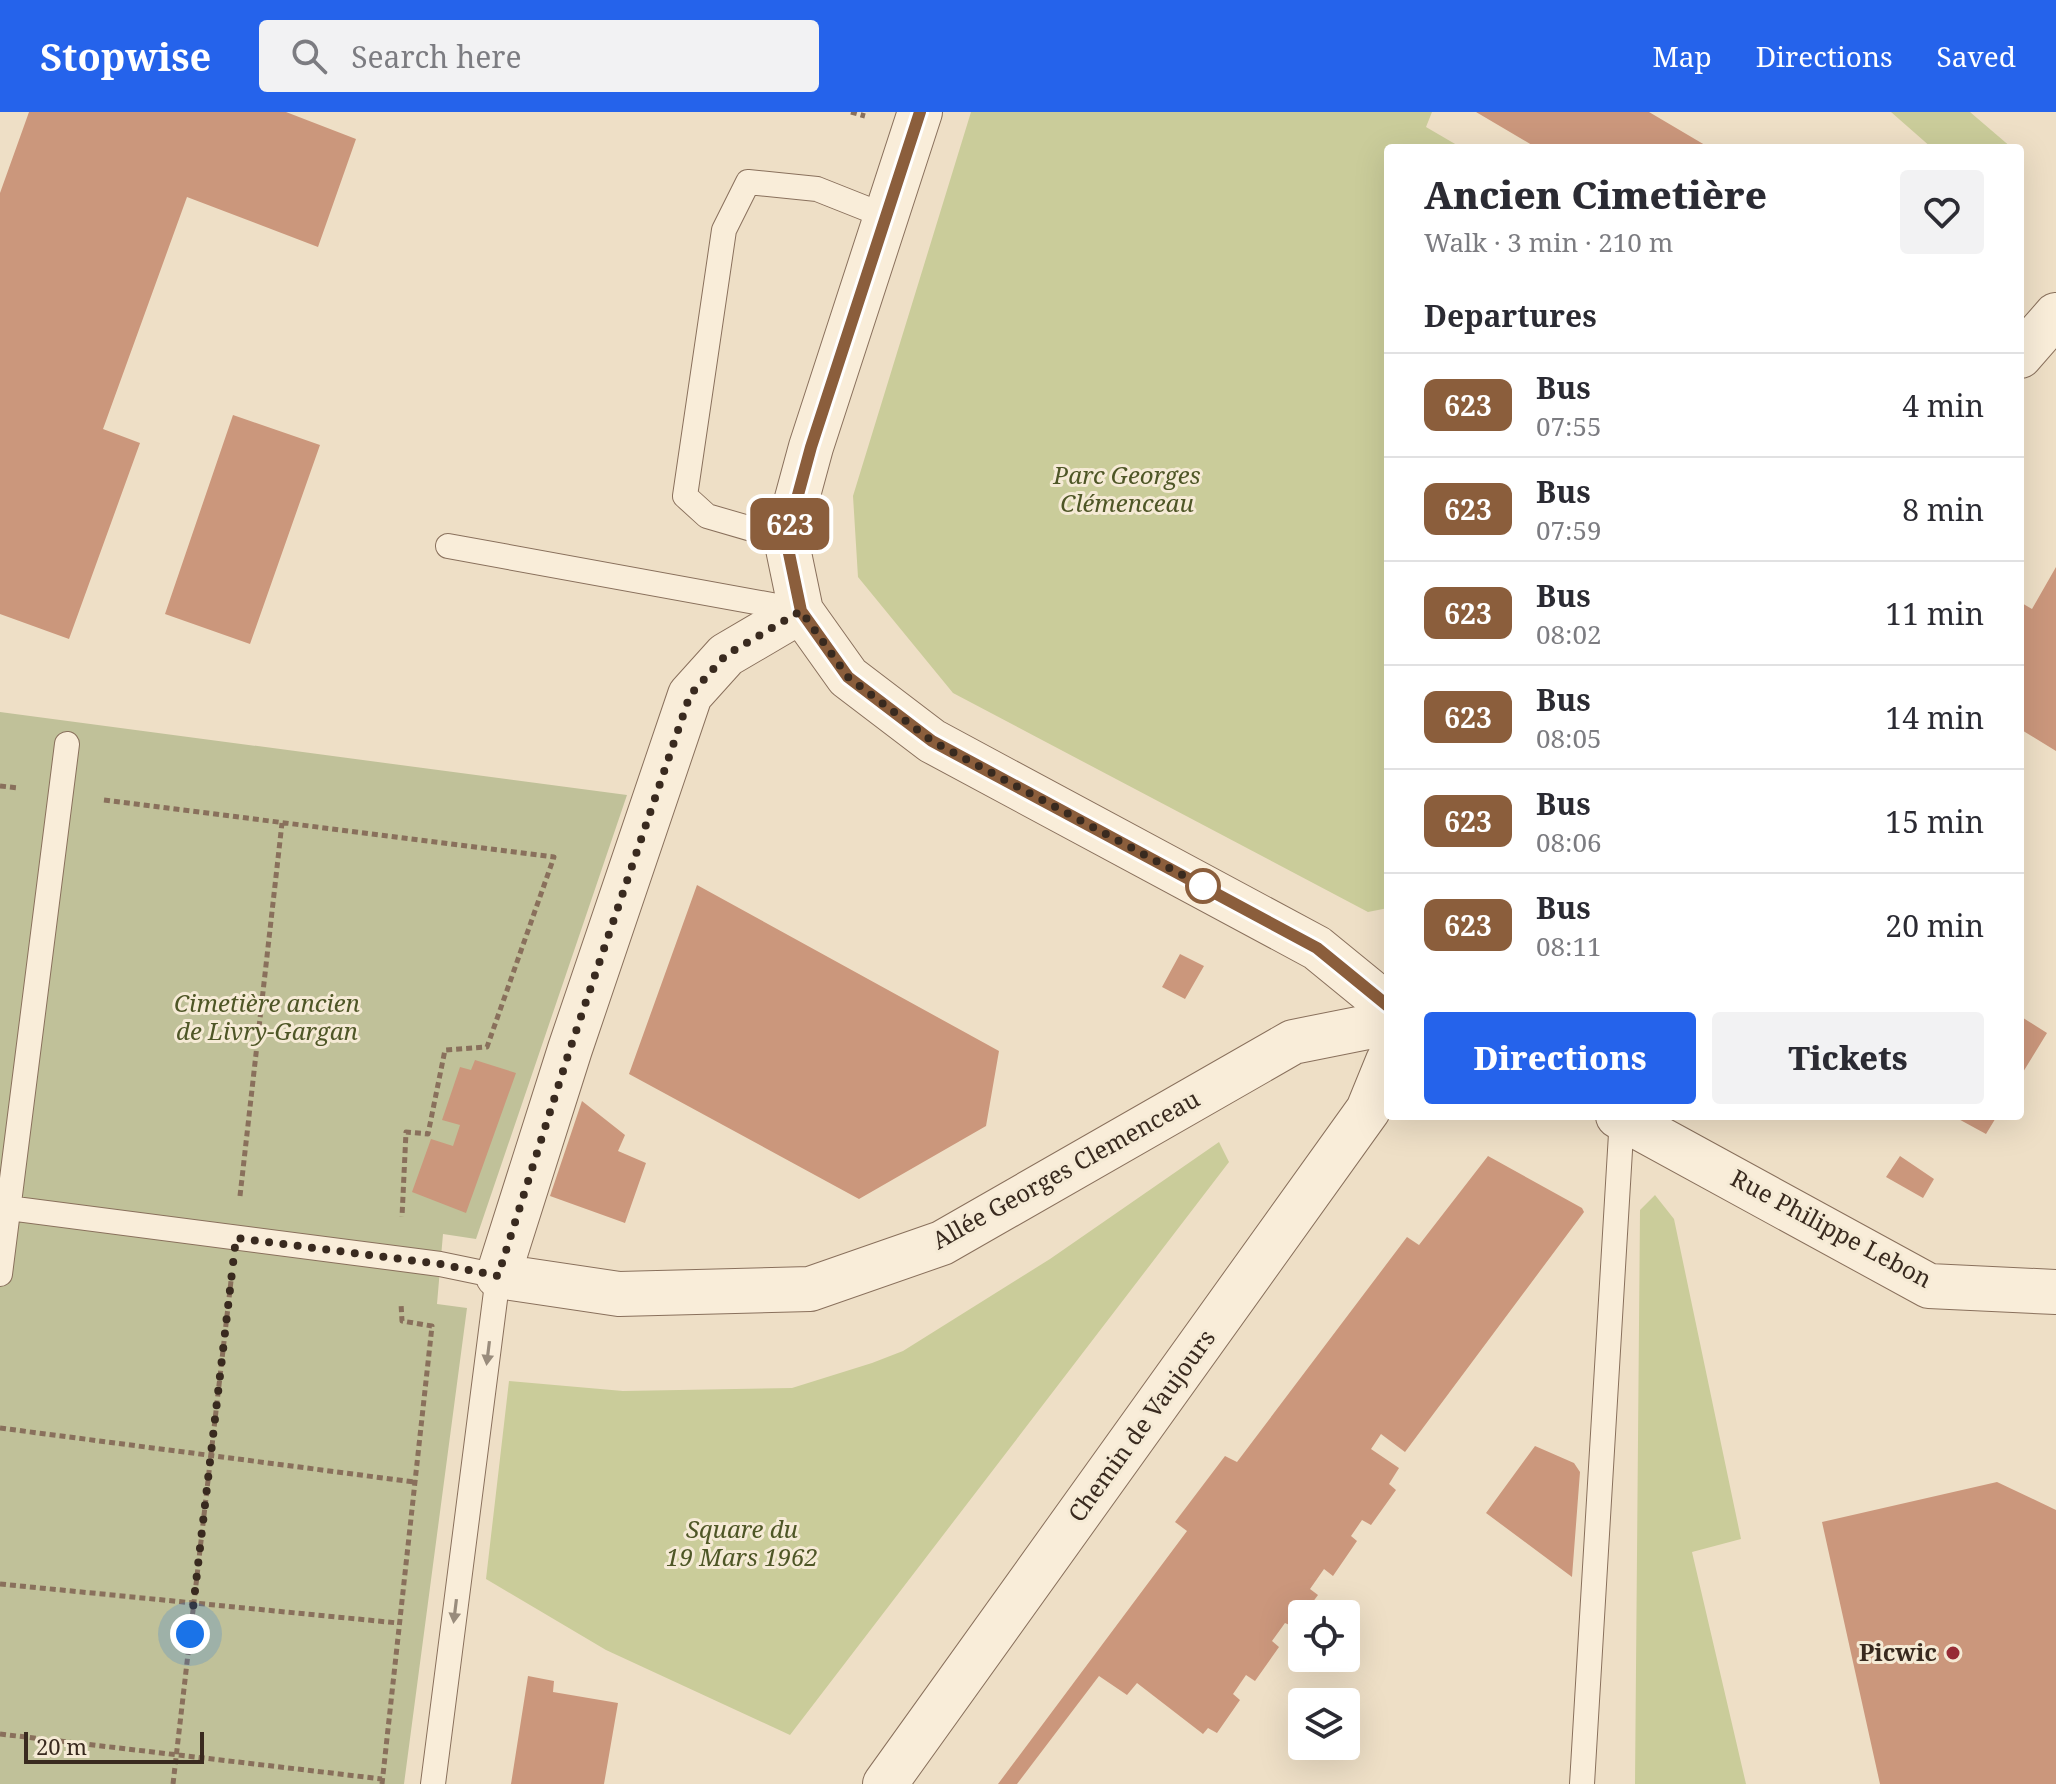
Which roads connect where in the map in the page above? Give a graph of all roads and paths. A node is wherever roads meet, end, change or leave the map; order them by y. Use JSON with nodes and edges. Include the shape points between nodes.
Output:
{"nodes":[{"id":1,"x":920,"y":112,"type":"edge"},
{"id":2,"x":885,"y":216,"type":"junction"},
{"id":3,"x":2056,"y":315,"type":"edge"},
{"id":4,"x":2024,"y":351,"type":"edge"},
{"id":5,"x":786,"y":539,"type":"junction"},
{"id":6,"x":448,"y":546,"type":"dead end"},
{"id":7,"x":801,"y":611,"type":"junction"},
{"id":8,"x":67,"y":744,"type":"dead end"},
{"id":9,"x":0,"y":786,"type":"edge"},
{"id":10,"x":61,"y":794,"type":"junction"},
{"id":11,"x":282,"y":823,"type":"junction"},
{"id":12,"x":1384,"y":1003,"type":"edge"},
{"id":13,"x":1384,"y":1024,"type":"edge"},
{"id":14,"x":1384,"y":1071,"type":"edge"},
{"id":15,"x":1620,"y":1120,"type":"edge"},
{"id":16,"x":1625,"y":1120,"type":"edge"},
{"id":17,"x":4,"y":1207,"type":"edge"},
{"id":18,"x":236,"y":1238,"type":"junction"},
{"id":19,"x":399,"y":1259,"type":"junction"},
{"id":20,"x":0,"y":1274,"type":"edge"},
{"id":21,"x":498,"y":1276,"type":"junction"},
{"id":22,"x":2056,"y":1292,"type":"edge"},
{"id":23,"x":0,"y":1428,"type":"edge"},
{"id":24,"x":211,"y":1456,"type":"junction"},
{"id":25,"x":414,"y":1482,"type":"junction"},
{"id":26,"x":0,"y":1584,"type":"edge"},
{"id":27,"x":193,"y":1603,"type":"junction"},
{"id":28,"x":398,"y":1623,"type":"junction"},
{"id":29,"x":0,"y":1734,"type":"edge"},
{"id":30,"x":177,"y":1755,"type":"junction"},
{"id":31,"x":382,"y":1781,"type":"edge"},
{"id":32,"x":173,"y":1784,"type":"edge"},
{"id":33,"x":433,"y":1784,"type":"edge"},
{"id":34,"x":885,"y":1784,"type":"edge"},
{"id":35,"x":1582,"y":1784,"type":"edge"}],
"edges":[{"from":1,"to":2,"type":"street"},
{"from":2,"to":5,"type":"street"},
{"from":2,"to":5,"type":"lane","via":[[817,189],[748,182],[724,230],[685,496],[707,516]]},
{"from":3,"to":4,"type":"street"},
{"from":5,"to":7,"type":"street"},
{"from":6,"to":7,"type":"lane"},
{"from":7,"to":12,"type":"street","via":[[848,677],[932,741],[1317,948]]},
{"from":7,"to":21,"type":"street","via":[[726,655],[690,695]]},
{"from":8,"to":10,"type":"lane"},
{"from":9,"to":10,"type":"path"},
{"from":10,"to":11,"type":"path"},
{"from":10,"to":17,"type":"lane"},
{"from":11,"to":18,"type":"path"},
{"from":11,"to":19,"type":"path","via":[[554,857],[487,1047],[445,1050],[428,1134],[406,1132]]},
{"from":13,"to":21,"type":"street","name":"Allée Georges Clemenceau","via":[[1293,1042],[942,1243],[810,1289],[619,1294]]},
{"from":14,"to":34,"type":"street","name":"Chemin de Vaujours","via":[[1368,1110]]},
{"from":15,"to":35,"type":"lane"},
{"from":16,"to":22,"type":"street","name":"Rue Philippe Lebon","via":[[1929,1286]]},
{"from":17,"to":18,"type":"lane"},
{"from":17,"to":20,"type":"lane"},
{"from":18,"to":19,"type":"lane"},
{"from":18,"to":24,"type":"path"},
{"from":19,"to":21,"type":"lane"},
{"from":19,"to":25,"type":"path","via":[[402,1321],[432,1326]]},
{"from":21,"to":33,"type":"lane","one_way":true},
{"from":23,"to":24,"type":"path"},
{"from":24,"to":25,"type":"path"},
{"from":24,"to":27,"type":"path"},
{"from":25,"to":28,"type":"path"},
{"from":26,"to":27,"type":"path"},
{"from":27,"to":28,"type":"path"},
{"from":27,"to":30,"type":"path"},
{"from":28,"to":31,"type":"path"},
{"from":29,"to":30,"type":"path"},
{"from":30,"to":31,"type":"path"},
{"from":30,"to":32,"type":"path"}]}
